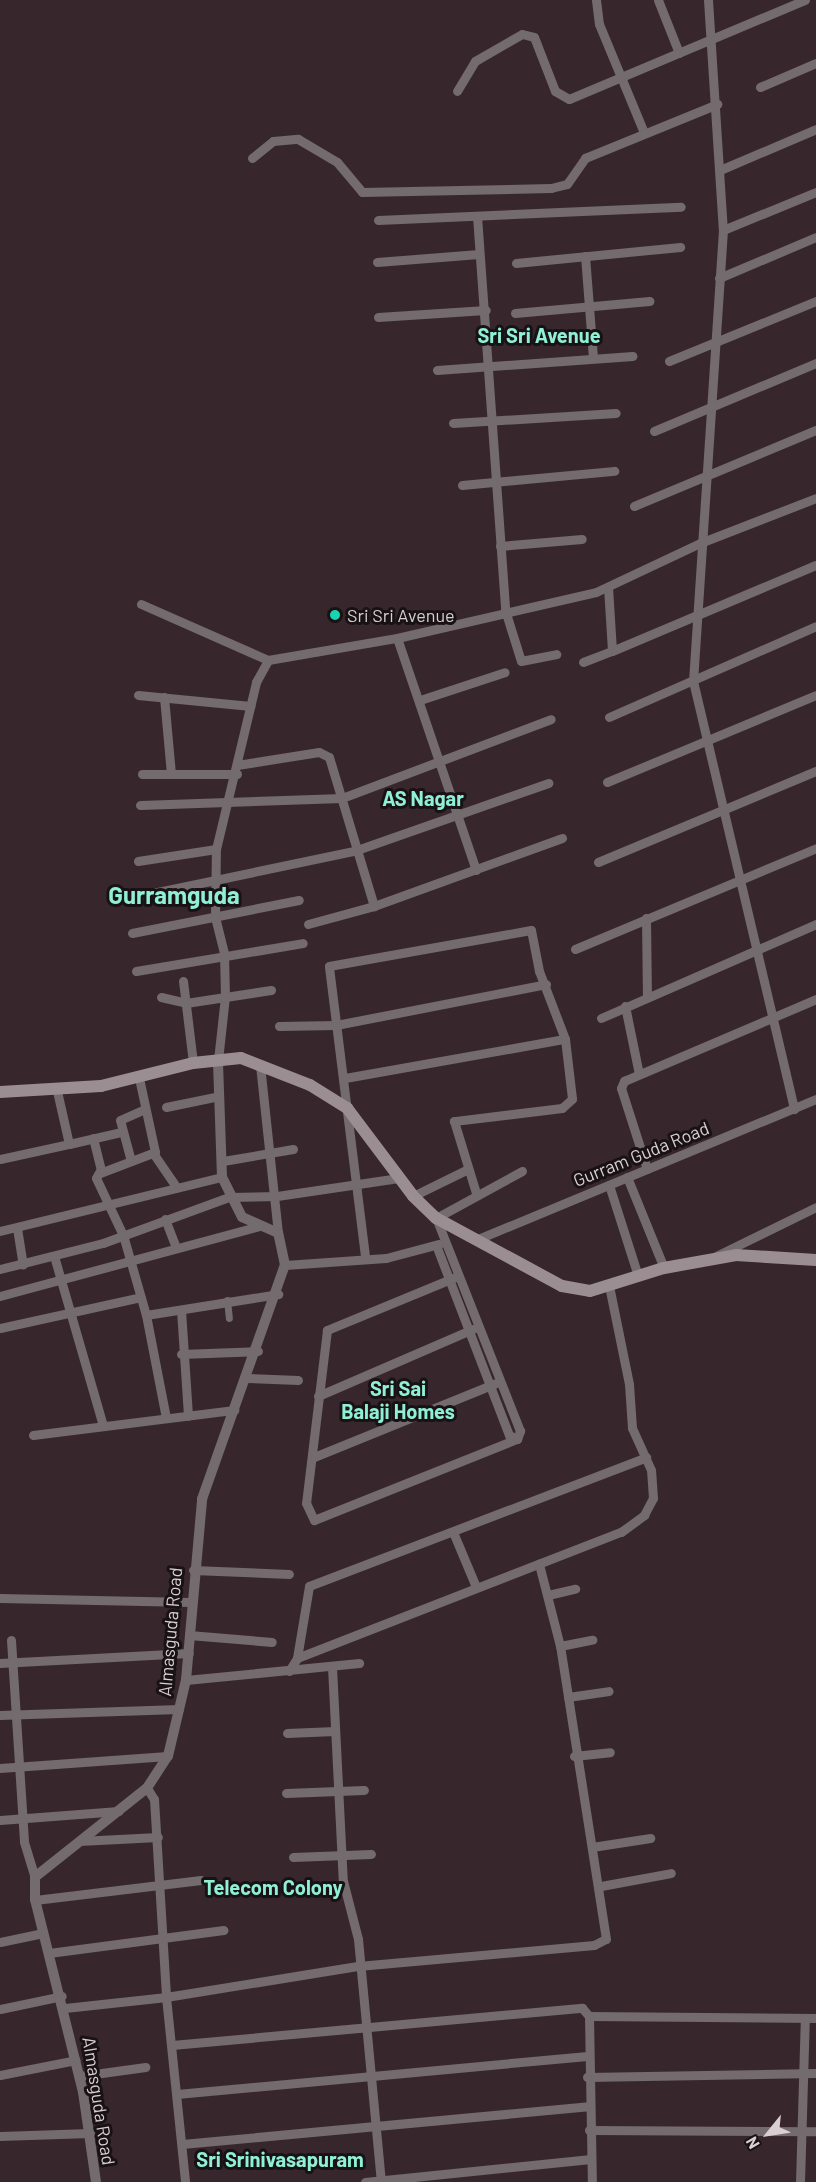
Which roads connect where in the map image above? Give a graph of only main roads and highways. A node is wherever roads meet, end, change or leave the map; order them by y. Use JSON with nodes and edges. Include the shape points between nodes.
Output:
{"nodes":[{"id":1,"x":0,"y":1092,"type":"edge"},
{"id":2,"x":816,"y":1260,"type":"edge"}],
"edges":[{"from":1,"to":2,"type":"main road","via":[[57,1091],[139,1078],[193,1063],[241,1059],[347,1107],[413,1196],[436,1218],[562,1286],[590,1291],[664,1269],[736,1256]]}]}
